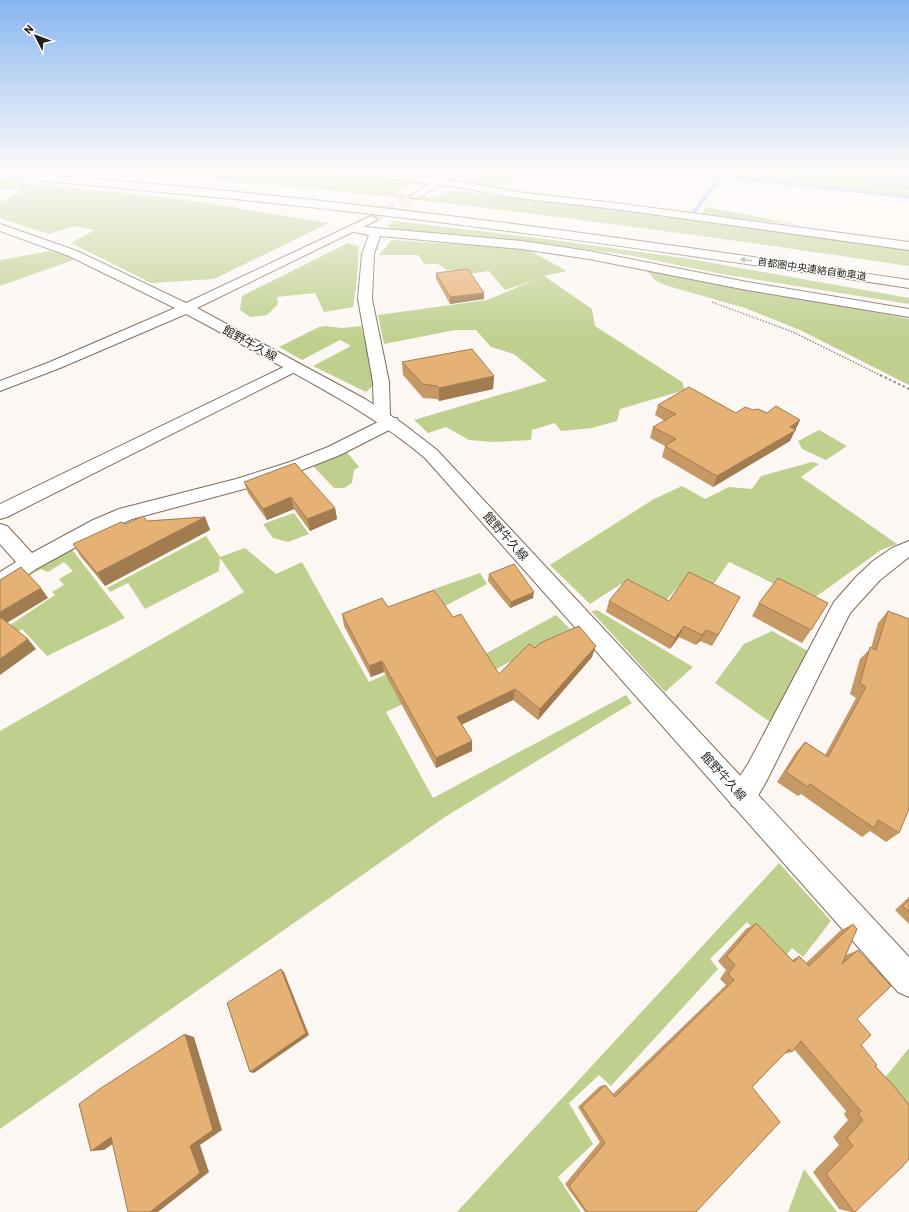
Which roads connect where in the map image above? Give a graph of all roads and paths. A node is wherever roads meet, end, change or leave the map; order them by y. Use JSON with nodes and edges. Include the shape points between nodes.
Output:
{"nodes":[{"id":1,"x":373,"y":226,"type":"edge"},
{"id":2,"x":0,"y":227,"type":"edge"},
{"id":3,"x":367,"y":227,"type":"tunnel mouth"},
{"id":4,"x":377,"y":227,"type":"edge"},
{"id":5,"x":501,"y":227,"type":"edge"},
{"id":6,"x":766,"y":227,"type":"edge"},
{"id":7,"x":909,"y":246,"type":"edge"},
{"id":8,"x":909,"y":284,"type":"edge"},
{"id":9,"x":711,"y":302,"type":"dead end"},
{"id":10,"x":187,"y":308,"type":"junction"},
{"id":11,"x":909,"y":313,"type":"edge"},
{"id":12,"x":294,"y":367,"type":"junction"},
{"id":13,"x":0,"y":386,"type":"edge"},
{"id":14,"x":909,"y":390,"type":"edge"},
{"id":15,"x":386,"y":419,"type":"junction"},
{"id":16,"x":0,"y":512,"type":"edge"},
{"id":17,"x":0,"y":531,"type":"edge"},
{"id":18,"x":909,"y":548,"type":"edge"},
{"id":19,"x":29,"y":564,"type":"junction"},
{"id":20,"x":0,"y":582,"type":"edge"},
{"id":21,"x":742,"y":796,"type":"junction"},
{"id":22,"x":909,"y":981,"type":"edge"}],
"edges":[{"from":1,"to":15,"type":"main road","via":[[365,299]]},
{"from":2,"to":10,"type":"main road","name":"館野牛久線","via":[[47,243]]},
{"from":3,"to":10,"type":"main road","via":[[353,228]]},
{"from":4,"to":11,"type":"main road","via":[[589,255],[747,286]]},
{"from":8,"to":5,"type":"main road","name":"首都圏中央連絡自動車道","one_way":true},
{"from":6,"to":7,"type":"main road"},
{"from":9,"to":14,"type":"path","via":[[793,332]]},
{"from":10,"to":12,"type":"main road","name":"館野牛久線"},
{"from":10,"to":13,"type":"main road"},
{"from":12,"to":15,"type":"main road","name":"館野牛久線"},
{"from":12,"to":16,"type":"main road"},
{"from":15,"to":19,"type":"main road","via":[[334,451],[241,484],[126,514],[100,525]]},
{"from":15,"to":21,"type":"main road","name":"館野牛久線","via":[[431,454]]},
{"from":17,"to":19,"type":"main road"},
{"from":18,"to":21,"type":"main road","via":[[885,563],[860,585],[842,608],[757,773]]},
{"from":19,"to":20,"type":"main road"},
{"from":21,"to":22,"type":"main road","name":"館野牛久線"}]}
